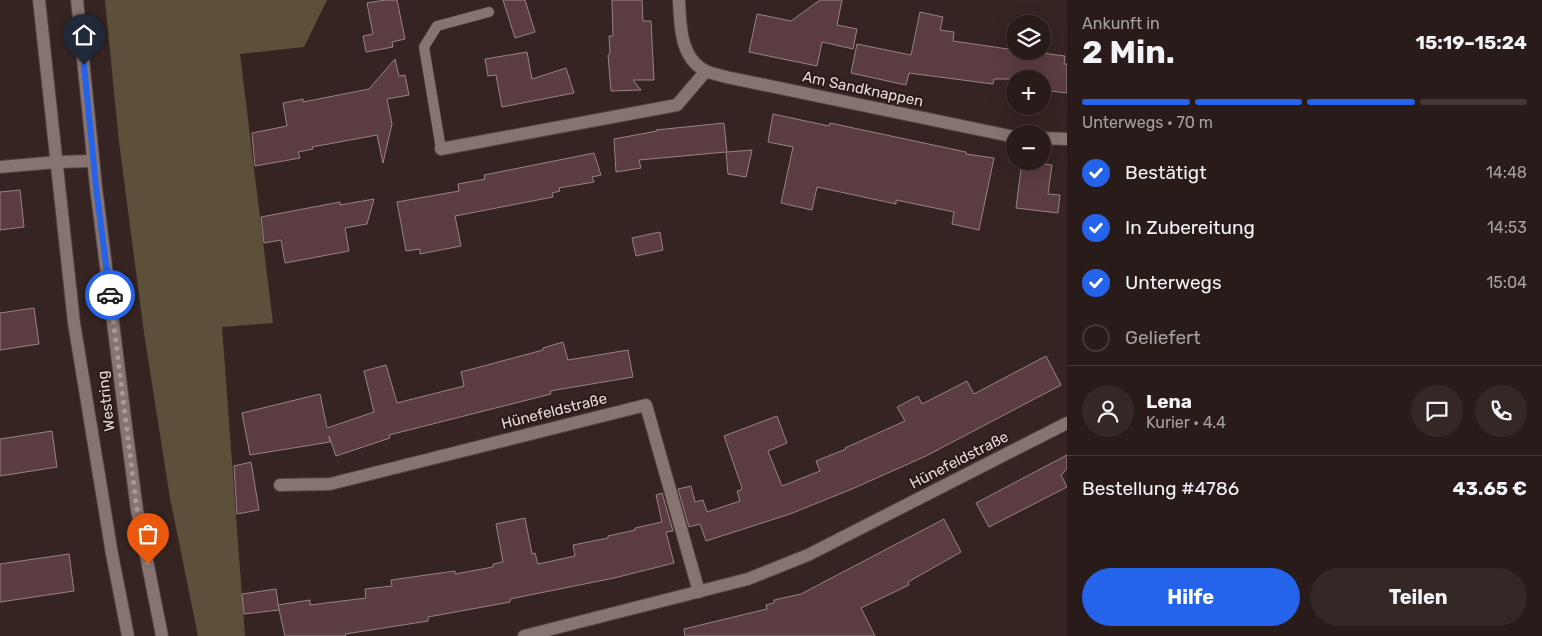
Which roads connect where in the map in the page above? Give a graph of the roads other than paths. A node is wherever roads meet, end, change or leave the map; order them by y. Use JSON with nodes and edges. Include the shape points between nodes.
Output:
{"nodes":[{"id":1,"x":39,"y":0,"type":"edge"},
{"id":2,"x":78,"y":0,"type":"edge"},
{"id":3,"x":679,"y":0,"type":"edge"},
{"id":4,"x":489,"y":12,"type":"dead end"},
{"id":5,"x":706,"y":71,"type":"junction"},
{"id":6,"x":1006,"y":135,"type":"edge"},
{"id":7,"x":1051,"y":138,"type":"edge"},
{"id":8,"x":1067,"y":139,"type":"edge"},
{"id":9,"x":441,"y":149,"type":"joint"},
{"id":10,"x":93,"y":161,"type":"junction"},
{"id":11,"x":57,"y":162,"type":"junction"},
{"id":12,"x":0,"y":167,"type":"edge"},
{"id":13,"x":1067,"y":423,"type":"edge"},
{"id":14,"x":280,"y":485,"type":"dead end"},
{"id":15,"x":699,"y":592,"type":"junction"},
{"id":16,"x":128,"y":636,"type":"edge"},
{"id":17,"x":162,"y":636,"type":"edge"},
{"id":18,"x":524,"y":636,"type":"edge"}],
"edges":[{"from":1,"to":11,"type":"street","name":"Westring"},
{"from":2,"to":10,"type":"street","name":"Westring"},
{"from":3,"to":5,"type":"street","via":[[680,31],[685,46],[695,63]]},
{"from":4,"to":9,"type":"lane","via":[[437,26],[424,47]]},
{"from":5,"to":6,"type":"street","name":"Am Sandknappen"},
{"from":5,"to":9,"type":"street","via":[[677,105]]},
{"from":7,"to":8,"type":"street"},
{"from":10,"to":11,"type":"street"},
{"from":10,"to":17,"type":"street","name":"Westring","via":[[137,510]]},
{"from":11,"to":12,"type":"street"},
{"from":11,"to":16,"type":"street","name":"Westring","via":[[74,323]]},
{"from":13,"to":15,"type":"street","name":"Hünefeldstraße","via":[[808,555],[748,580]]},
{"from":14,"to":15,"type":"street","name":"Hünefeldstraße","via":[[330,484],[646,405]]},
{"from":15,"to":18,"type":"street","name":"Hünefeldstraße"}]}
